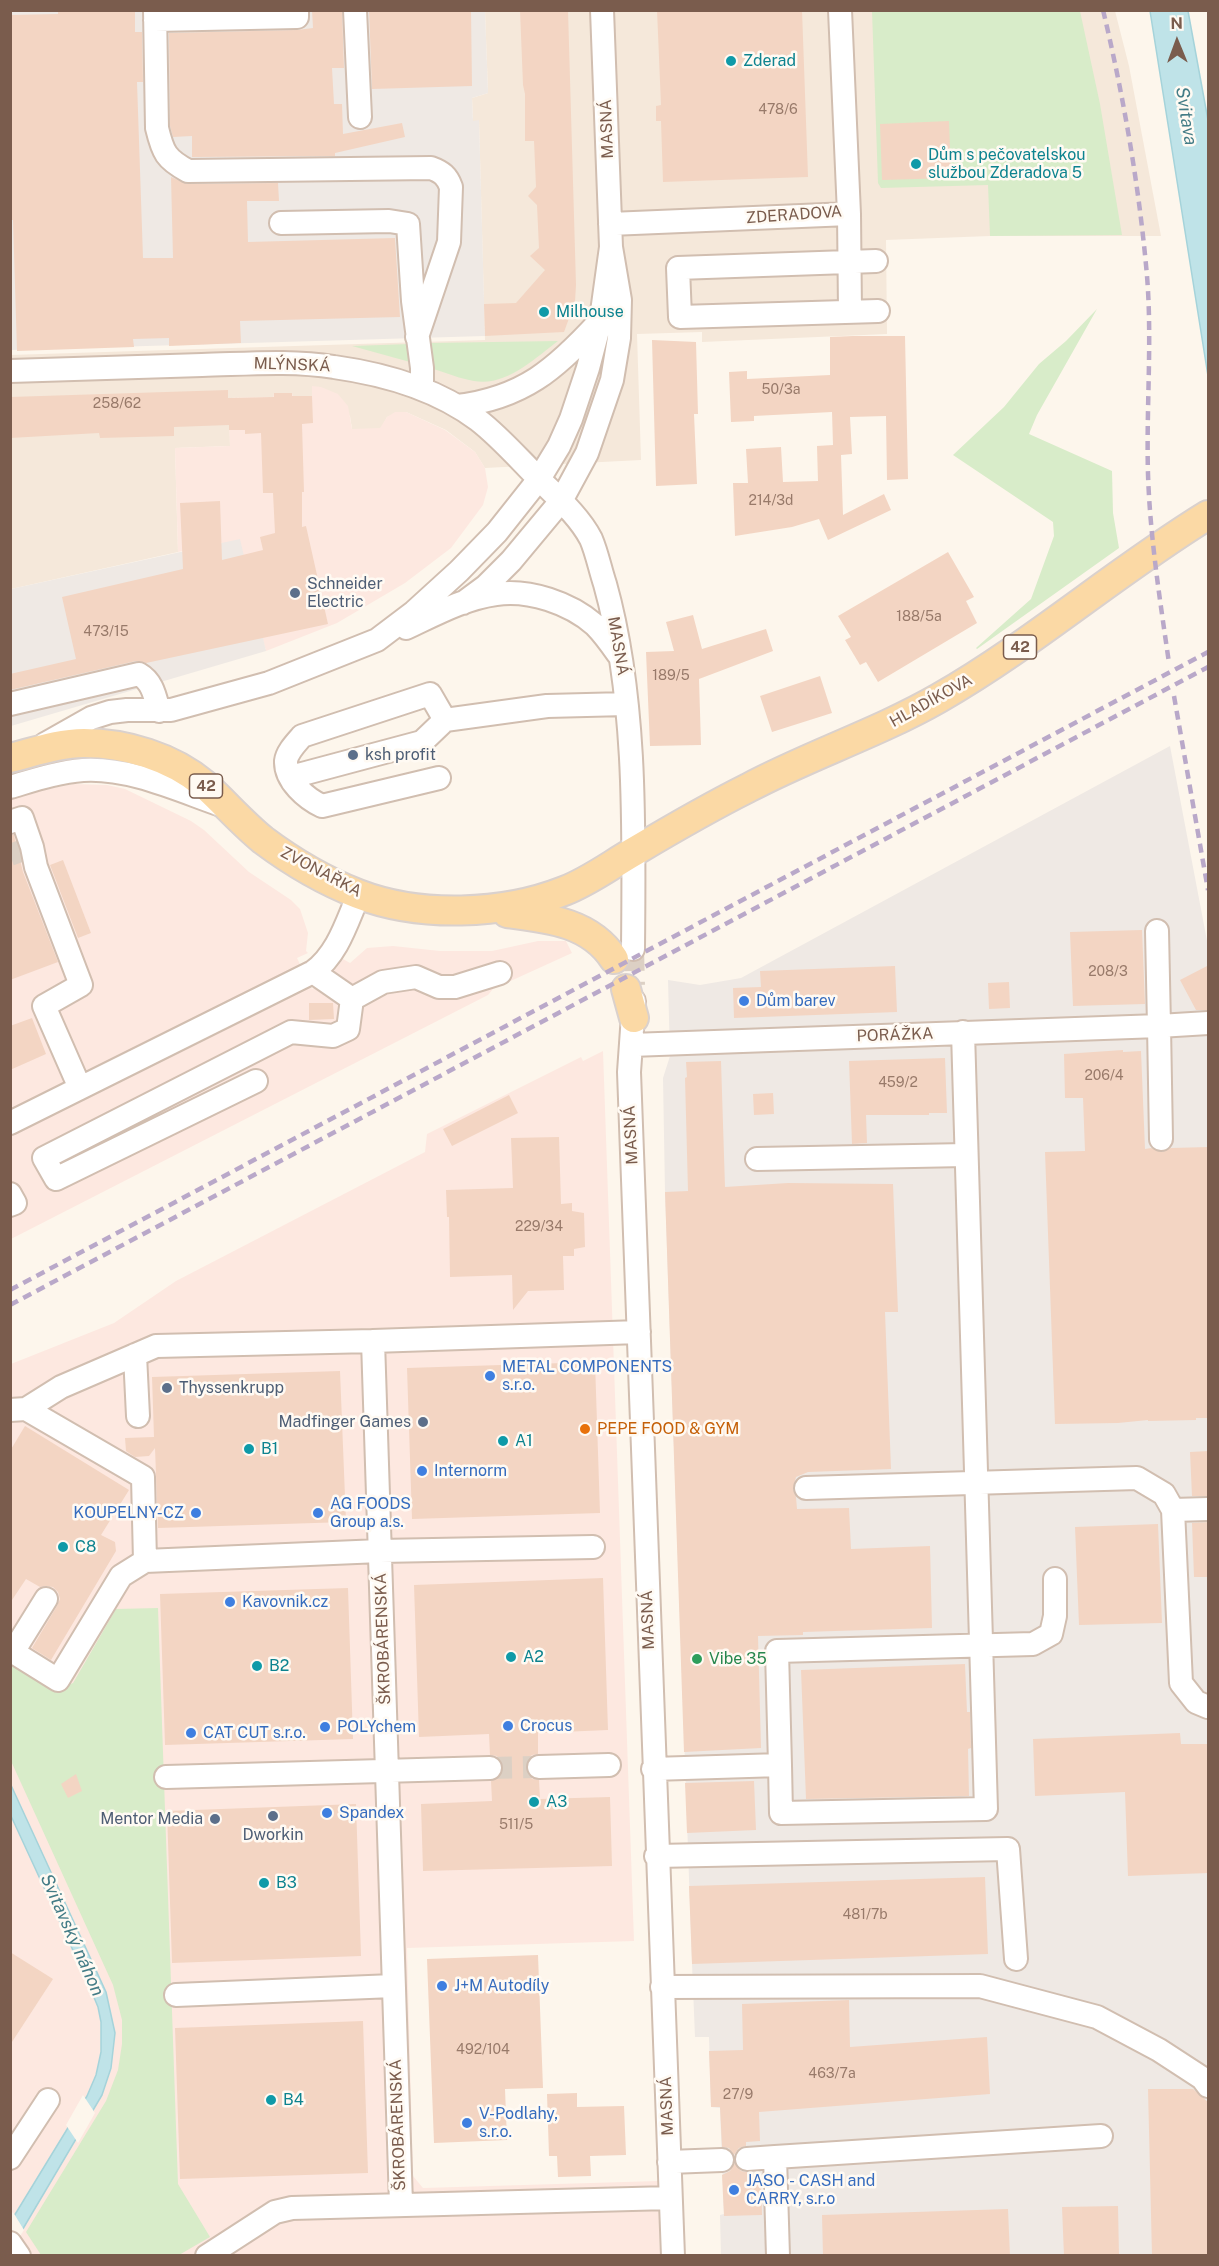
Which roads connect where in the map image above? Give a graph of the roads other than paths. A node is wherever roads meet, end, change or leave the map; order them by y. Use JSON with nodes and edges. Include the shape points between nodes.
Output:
{"nodes":[{"id":1,"x":297,"y":10,"type":"edge"},
{"id":2,"x":355,"y":10,"type":"edge"},
{"id":3,"x":602,"y":10,"type":"edge"},
{"id":4,"x":840,"y":10,"type":"edge"},
{"id":5,"x":155,"y":15,"type":"edge"},
{"id":6,"x":360,"y":117,"type":"dead end"},
{"id":7,"x":849,"y":214,"type":"junction"},
{"id":8,"x":281,"y":223,"type":"dead end"},
{"id":9,"x":610,"y":224,"type":"junction"},
{"id":10,"x":611,"y":247,"type":"junction"},
{"id":11,"x":876,"y":261,"type":"dead end"},
{"id":12,"x":849,"y":262,"type":"junction"},
{"id":13,"x":850,"y":312,"type":"junction"},
{"id":14,"x":878,"y":312,"type":"dead end"},
{"id":15,"x":601,"y":319,"type":"junction"},
{"id":16,"x":417,"y":338,"type":"junction"},
{"id":17,"x":10,"y":371,"type":"edge"},
{"id":18,"x":422,"y":390,"type":"junction"},
{"id":19,"x":458,"y":406,"type":"junction"},
{"id":20,"x":539,"y":479,"type":"junction"},
{"id":21,"x":561,"y":501,"type":"junction"},
{"id":22,"x":1207,"y":515,"type":"edge"},
{"id":23,"x":463,"y":603,"type":"junction"},
{"id":24,"x":377,"y":640,"type":"junction"},
{"id":25,"x":620,"y":658,"type":"junction"},
{"id":26,"x":10,"y":704,"type":"edge"},
{"id":27,"x":626,"y":704,"type":"junction"},
{"id":28,"x":165,"y":711,"type":"junction"},
{"id":29,"x":445,"y":720,"type":"junction"},
{"id":30,"x":20,"y":755,"type":"edge"},
{"id":31,"x":291,"y":777,"type":"junction"},
{"id":32,"x":439,"y":778,"type":"dead end"},
{"id":33,"x":10,"y":787,"type":"edge"},
{"id":34,"x":226,"y":807,"type":"junction"},
{"id":35,"x":10,"y":822,"type":"edge"},
{"id":36,"x":632,"y":852,"type":"junction"},
{"id":37,"x":358,"y":894,"type":"junction"},
{"id":38,"x":487,"y":910,"type":"junction"},
{"id":39,"x":1157,"y":931,"type":"dead end"},
{"id":40,"x":623,"y":954,"type":"joint"},
{"id":41,"x":313,"y":972,"type":"junction"},
{"id":42,"x":500,"y":973,"type":"dead end"},
{"id":43,"x":630,"y":987,"type":"tunnel mouth"},
{"id":44,"x":352,"y":999,"type":"junction"},
{"id":45,"x":1209,"y":1023,"type":"edge"},
{"id":46,"x":1159,"y":1026,"type":"junction"},
{"id":47,"x":633,"y":1031,"type":"junction"},
{"id":48,"x":963,"y":1032,"type":"junction"},
{"id":49,"x":256,"y":1082,"type":"dead end"},
{"id":50,"x":80,"y":1088,"type":"junction"},
{"id":51,"x":10,"y":1123,"type":"edge"},
{"id":52,"x":1161,"y":1139,"type":"dead end"},
{"id":53,"x":966,"y":1155,"type":"junction"},
{"id":54,"x":757,"y":1159,"type":"dead end"},
{"id":55,"x":10,"y":1194,"type":"edge"},
{"id":56,"x":10,"y":1205,"type":"edge"},
{"id":57,"x":639,"y":1332,"type":"junction"},
{"id":58,"x":373,"y":1341,"type":"junction"},
{"id":59,"x":135,"y":1354,"type":"junction"},
{"id":60,"x":18,"y":1409,"type":"edge"},
{"id":61,"x":138,"y":1416,"type":"dead end"},
{"id":62,"x":976,"y":1482,"type":"junction"},
{"id":63,"x":806,"y":1488,"type":"dead end"},
{"id":64,"x":1209,"y":1509,"type":"edge"},
{"id":65,"x":1173,"y":1510,"type":"junction"},
{"id":66,"x":593,"y":1547,"type":"dead end"},
{"id":67,"x":380,"y":1551,"type":"junction"},
{"id":68,"x":145,"y":1561,"type":"junction"},
{"id":69,"x":1055,"y":1579,"type":"dead end"},
{"id":70,"x":46,"y":1599,"type":"dead end"},
{"id":71,"x":981,"y":1645,"type":"junction"},
{"id":72,"x":1209,"y":1707,"type":"edge"},
{"id":73,"x":609,"y":1765,"type":"dead end"},
{"id":74,"x":780,"y":1765,"type":"junction"},
{"id":75,"x":539,"y":1767,"type":"tunnel mouth"},
{"id":76,"x":490,"y":1768,"type":"tunnel mouth"},
{"id":77,"x":653,"y":1769,"type":"junction"},
{"id":78,"x":387,"y":1771,"type":"junction"},
{"id":79,"x":166,"y":1777,"type":"dead end"},
{"id":80,"x":656,"y":1856,"type":"junction"},
{"id":81,"x":1016,"y":1959,"type":"dead end"},
{"id":82,"x":393,"y":1986,"type":"junction"},
{"id":83,"x":662,"y":1988,"type":"junction"},
{"id":84,"x":176,"y":1995,"type":"dead end"},
{"id":85,"x":1209,"y":2086,"type":"edge"},
{"id":86,"x":48,"y":2100,"type":"dead end"},
{"id":87,"x":1101,"y":2136,"type":"dead end"},
{"id":88,"x":775,"y":2157,"type":"junction"},
{"id":89,"x":10,"y":2158,"type":"edge"},
{"id":90,"x":747,"y":2159,"type":"dead end"},
{"id":91,"x":722,"y":2160,"type":"dead end"},
{"id":92,"x":669,"y":2162,"type":"junction"},
{"id":93,"x":670,"y":2198,"type":"junction"},
{"id":94,"x":401,"y":2204,"type":"junction"},
{"id":95,"x":207,"y":2256,"type":"edge"},
{"id":96,"x":673,"y":2256,"type":"edge"},
{"id":97,"x":778,"y":2256,"type":"edge"}],
"edges":[{"from":1,"to":5,"type":"street","via":[[297,17]]},
{"from":2,"to":6,"type":"street"},
{"from":3,"to":9,"type":"street","name":"MASNÁ"},
{"from":4,"to":7,"type":"street","name":"ZDERADOVA"},
{"from":5,"to":16,"type":"street","via":[[157,128],[161,146],[171,162],[188,171],[431,168],[448,179],[449,242]]},
{"from":7,"to":9,"type":"street","name":"ZDERADOVA"},
{"from":7,"to":12,"type":"street"},
{"from":8,"to":16,"type":"street","via":[[408,224]]},
{"from":9,"to":10,"type":"street","name":"MASNÁ"},
{"from":10,"to":15,"type":"street","name":"MASNÁ"},
{"from":10,"to":21,"type":"street","name":"MASNÁ","via":[[620,300],[616,360],[592,443]]},
{"from":11,"to":12,"type":"street"},
{"from":12,"to":13,"type":"street"},
{"from":12,"to":13,"type":"street","via":[[678,268],[680,317]]},
{"from":13,"to":14,"type":"street"},
{"from":15,"to":19,"type":"street","via":[[565,358],[532,382],[494,400]]},
{"from":15,"to":20,"type":"street","name":"MASNÁ","via":[[572,419]]},
{"from":16,"to":18,"type":"street"},
{"from":17,"to":18,"type":"street","name":"MLÝNSKÁ","via":[[302,363],[368,373]]},
{"from":18,"to":19,"type":"street","name":"MLÝNSKÁ"},
{"from":19,"to":20,"type":"street","name":"MLÝNSKÁ","via":[[487,427]]},
{"from":20,"to":21,"type":"street","name":"MASNÁ"},
{"from":20,"to":24,"type":"street","name":"ZVONAŘKA","via":[[459,571]]},
{"from":21,"to":23,"type":"street","via":[[511,561]]},
{"from":21,"to":25,"type":"street","name":"MASNÁ","via":[[586,529],[594,546]]},
{"from":22,"to":36,"type":"main road","name":"HLADÍKOVA","number":"42","via":[[1139,559],[1049,627],[937,699],[747,788]]},
{"from":23,"to":24,"type":"street"},
{"from":23,"to":25,"type":"street","via":[[511,593],[555,603],[595,625]]},
{"from":24,"to":28,"type":"street","name":"ZVONAŘKA","via":[[269,683]]},
{"from":25,"to":27,"type":"street","name":"MASNÁ"},
{"from":26,"to":28,"type":"street","via":[[139,674],[148,681]]},
{"from":27,"to":29,"type":"street","via":[[547,706]]},
{"from":27,"to":36,"type":"street","name":"MASNÁ"},
{"from":28,"to":30,"type":"street","name":"ZVONAŘKA","via":[[119,711],[91,718]]},
{"from":29,"to":31,"type":"street","via":[[422,742]]},
{"from":29,"to":31,"type":"street","via":[[430,694],[320,728],[302,736],[291,750],[286,761]]},
{"from":30,"to":34,"type":"main road","name":"ZVONAŘKA","number":"42","via":[[81,743],[144,753],[201,781]]},
{"from":31,"to":32,"type":"street","via":[[310,801],[322,806]]},
{"from":33,"to":34,"type":"street","via":[[64,772],[105,771],[146,780]]},
{"from":34,"to":37,"type":"main road","name":"ZVONAŘKA","number":"42","via":[[282,853]]},
{"from":35,"to":50,"type":"street","via":[[22,819],[27,849],[81,985],[44,1006]]},
{"from":36,"to":38,"type":"main road","name":"ZVONAŘKA","number":"42","via":[[567,890]]},
{"from":36,"to":40,"type":"street","name":"MASNÁ"},
{"from":37,"to":38,"type":"main road","name":"ZVONAŘKA","number":"42","via":[[412,907]]},
{"from":37,"to":41,"type":"street","via":[[334,950]]},
{"from":38,"to":40,"type":"main road","via":[[569,924]]},
{"from":39,"to":46,"type":"street"},
{"from":41,"to":44,"type":"street"},
{"from":41,"to":50,"type":"street"},
{"from":42,"to":44,"type":"street","via":[[454,987],[439,987],[416,976],[383,982]]},
{"from":43,"to":47,"type":"main road"},
{"from":44,"to":49,"type":"street","via":[[348,1029],[333,1036],[291,1032],[44,1158],[56,1179]]},
{"from":45,"to":46,"type":"street","name":"PORÁŽKA"},
{"from":46,"to":48,"type":"street","name":"PORÁŽKA"},
{"from":46,"to":52,"type":"street"},
{"from":47,"to":48,"type":"street","name":"PORÁŽKA"},
{"from":47,"to":57,"type":"street","name":"MASNÁ","via":[[628,1072]]},
{"from":48,"to":53,"type":"street"},
{"from":50,"to":51,"type":"street"},
{"from":53,"to":54,"type":"street"},
{"from":53,"to":62,"type":"street"},
{"from":55,"to":56,"type":"street","via":[[15,1203]]},
{"from":57,"to":58,"type":"street"},
{"from":57,"to":77,"type":"street","name":"MASNÁ"},
{"from":58,"to":59,"type":"street","via":[[156,1346]]},
{"from":58,"to":67,"type":"street","name":"ŠKROBÁRENSKÁ"},
{"from":59,"to":60,"type":"street"},
{"from":59,"to":61,"type":"street"},
{"from":60,"to":68,"type":"street","via":[[142,1477]]},
{"from":62,"to":63,"type":"street"},
{"from":62,"to":65,"type":"street","via":[[1137,1478],[1164,1494]]},
{"from":62,"to":71,"type":"street"},
{"from":64,"to":65,"type":"street"},
{"from":65,"to":72,"type":"street","via":[[1180,1683],[1196,1702]]},
{"from":66,"to":67,"type":"street"},
{"from":67,"to":68,"type":"street"},
{"from":67,"to":78,"type":"street","name":"ŠKROBÁRENSKÁ"},
{"from":68,"to":70,"type":"street","via":[[121,1576],[58,1680],[13,1652]]},
{"from":69,"to":71,"type":"street","via":[[1051,1634],[1033,1644]]},
{"from":71,"to":74,"type":"street","via":[[777,1651]]},
{"from":71,"to":74,"type":"street","via":[[986,1809],[781,1813]]},
{"from":73,"to":75,"type":"street"},
{"from":74,"to":77,"type":"street"},
{"from":76,"to":78,"type":"street"},
{"from":77,"to":80,"type":"street","name":"MASNÁ"},
{"from":78,"to":79,"type":"street"},
{"from":78,"to":82,"type":"street","name":"ŠKROBÁRENSKÁ"},
{"from":80,"to":81,"type":"street","via":[[1008,1849]]},
{"from":80,"to":83,"type":"street","name":"MASNÁ"},
{"from":82,"to":84,"type":"street"},
{"from":82,"to":94,"type":"street","name":"ŠKROBÁRENSKÁ"},
{"from":83,"to":85,"type":"street","via":[[980,1986],[1096,2017],[1159,2050]]},
{"from":83,"to":92,"type":"street","name":"MASNÁ"},
{"from":86,"to":89,"type":"street"},
{"from":87,"to":88,"type":"street"},
{"from":88,"to":90,"type":"street"},
{"from":88,"to":97,"type":"street"},
{"from":91,"to":92,"type":"street"},
{"from":92,"to":93,"type":"street","name":"MASNÁ"},
{"from":93,"to":94,"type":"street","name":"ŠKROBÁRENSKÁ"},
{"from":93,"to":96,"type":"street","name":"MASNÁ"},
{"from":94,"to":95,"type":"street","name":"ŠKROBÁRENSKÁ","via":[[283,2209]]}]}
